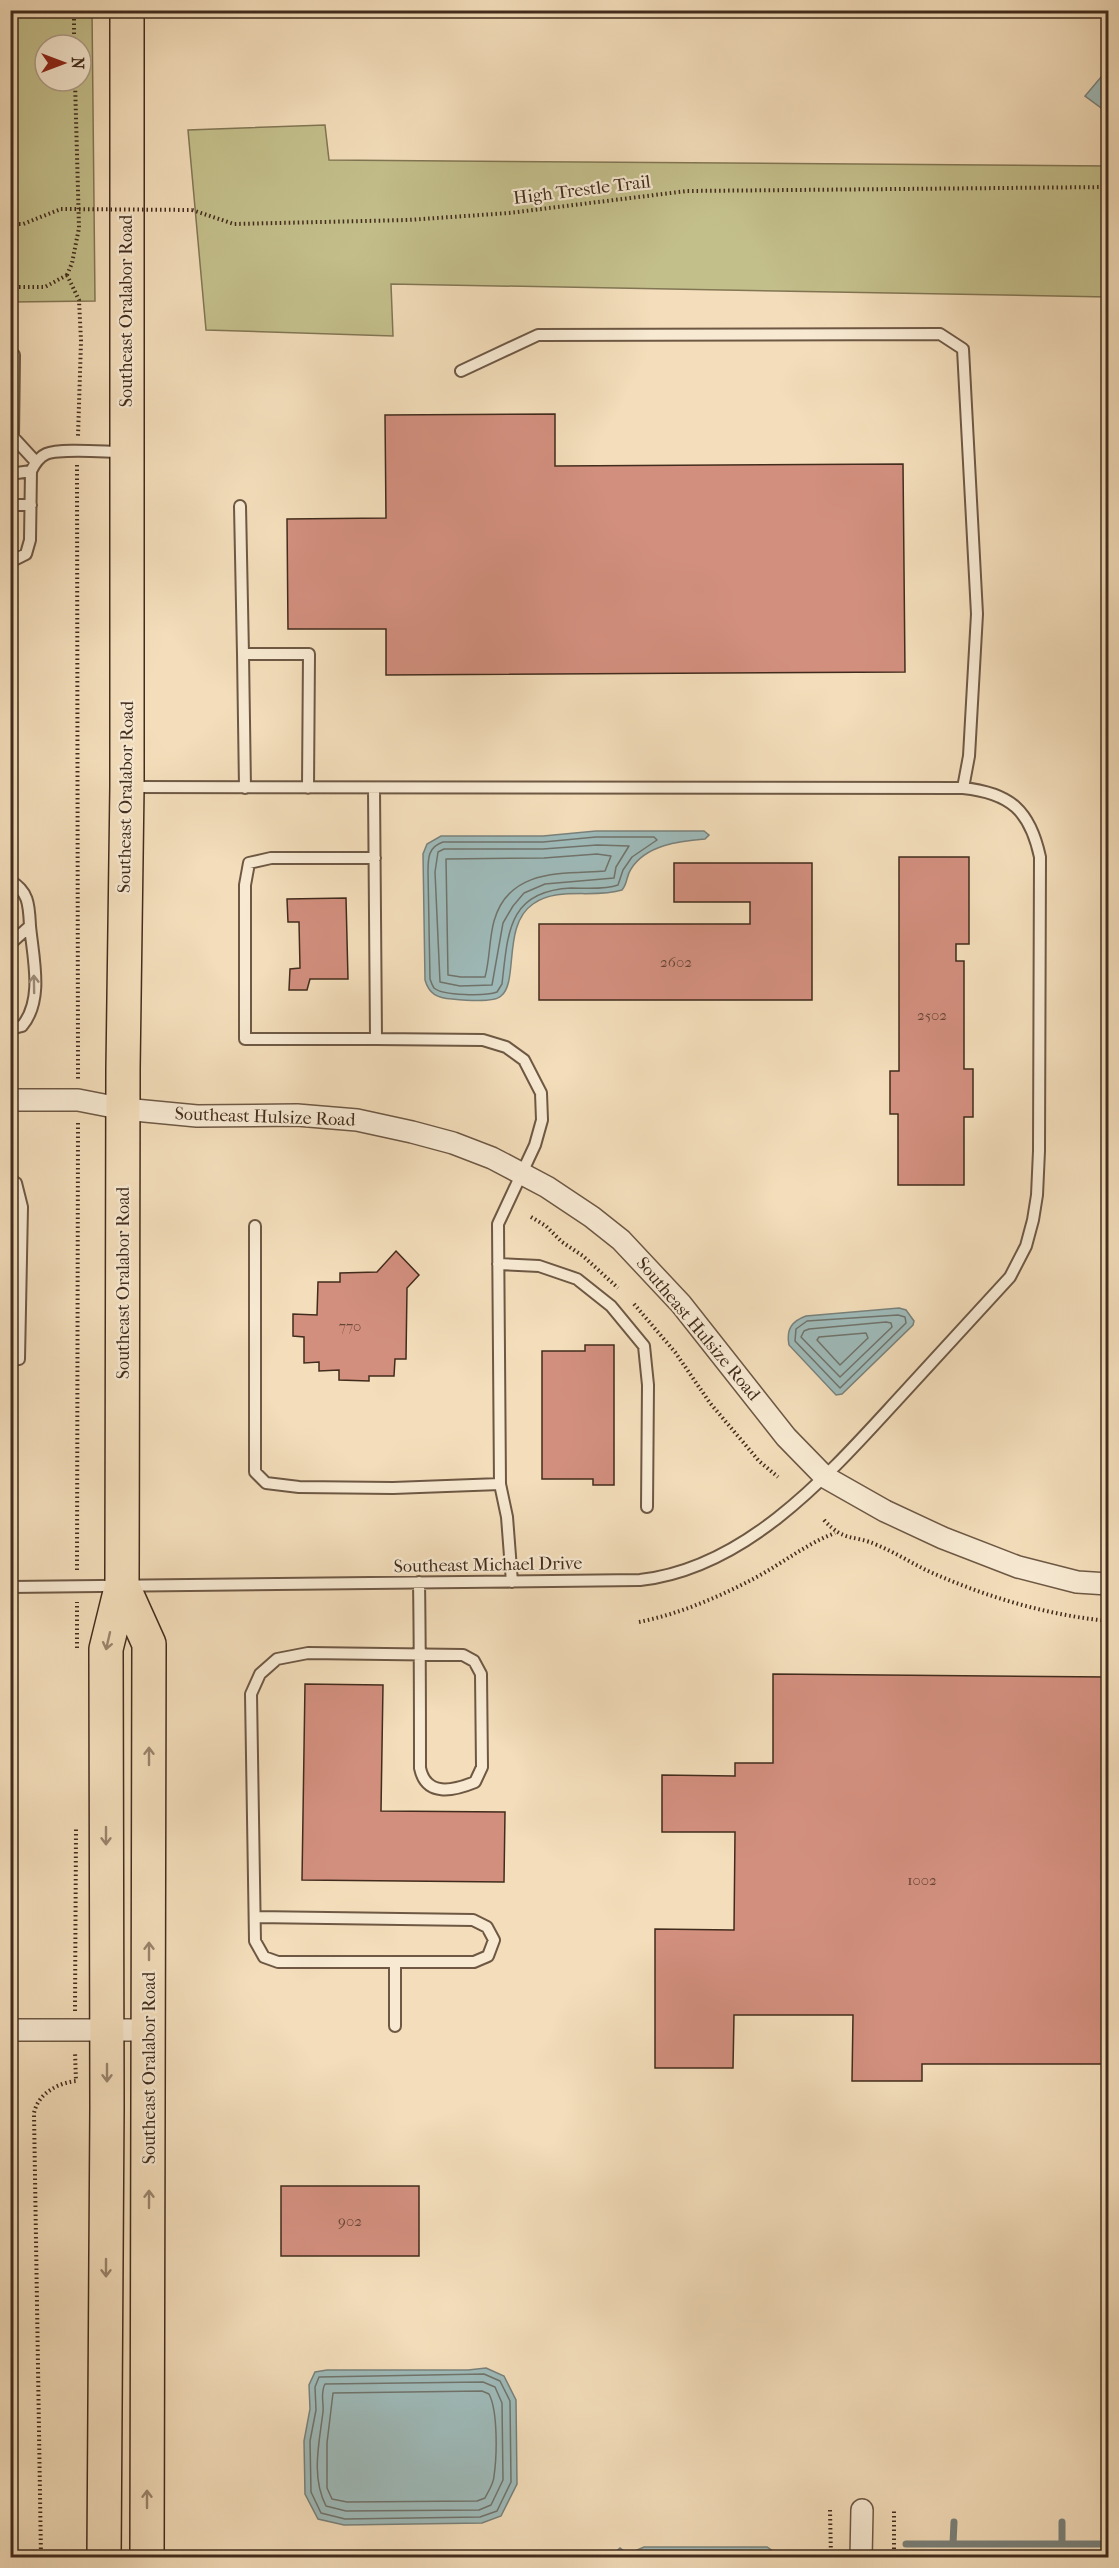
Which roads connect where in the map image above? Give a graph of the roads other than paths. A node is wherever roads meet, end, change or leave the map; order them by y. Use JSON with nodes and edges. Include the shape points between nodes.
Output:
{"nodes":[{"id":1,"x":126,"y":10,"type":"edge"},
{"id":2,"x":14,"y":355,"type":"dead end"},
{"id":3,"x":461,"y":371,"type":"dead end"},
{"id":4,"x":126,"y":452,"type":"junction"},
{"id":5,"x":33,"y":467,"type":"junction"},
{"id":6,"x":10,"y":474,"type":"edge"},
{"id":7,"x":10,"y":505,"type":"edge"},
{"id":8,"x":31,"y":505,"type":"junction"},
{"id":9,"x":240,"y":506,"type":"dead end"},
{"id":10,"x":10,"y":562,"type":"edge"},
{"id":11,"x":243,"y":654,"type":"junction"},
{"id":12,"x":127,"y":787,"type":"junction"},
{"id":13,"x":245,"y":788,"type":"junction"},
{"id":14,"x":308,"y":788,"type":"junction"},
{"id":15,"x":963,"y":788,"type":"junction"},
{"id":16,"x":374,"y":789,"type":"junction"},
{"id":17,"x":375,"y":858,"type":"junction"},
{"id":18,"x":10,"y":881,"type":"edge"},
{"id":19,"x":30,"y":926,"type":"junction"},
{"id":20,"x":10,"y":944,"type":"edge"},
{"id":21,"x":10,"y":1029,"type":"edge"},
{"id":22,"x":376,"y":1039,"type":"junction"},
{"id":23,"x":10,"y":1100,"type":"edge"},
{"id":24,"x":124,"y":1110,"type":"junction"},
{"id":25,"x":522,"y":1172,"type":"junction"},
{"id":26,"x":10,"y":1180,"type":"edge"},
{"id":27,"x":255,"y":1226,"type":"dead end"},
{"id":28,"x":498,"y":1264,"type":"junction"},
{"id":29,"x":10,"y":1360,"type":"edge"},
{"id":30,"x":825,"y":1478,"type":"junction"},
{"id":31,"x":500,"y":1484,"type":"junction"},
{"id":32,"x":647,"y":1507,"type":"dead end"},
{"id":33,"x":419,"y":1582,"type":"junction"},
{"id":34,"x":512,"y":1582,"type":"junction"},
{"id":35,"x":122,"y":1584,"type":"junction"},
{"id":36,"x":1108,"y":1584,"type":"edge"},
{"id":37,"x":10,"y":1587,"type":"edge"},
{"id":38,"x":419,"y":1654,"type":"junction"},
{"id":39,"x":255,"y":1917,"type":"junction"},
{"id":40,"x":395,"y":1962,"type":"junction"},
{"id":41,"x":395,"y":2026,"type":"dead end"},
{"id":42,"x":10,"y":2030,"type":"edge"},
{"id":43,"x":91,"y":2030,"type":"junction"},
{"id":44,"x":150,"y":2030,"type":"junction"},
{"id":45,"x":862,"y":2510,"type":"dead end"},
{"id":46,"x":104,"y":2558,"type":"edge"},
{"id":47,"x":147,"y":2558,"type":"edge"},
{"id":48,"x":861,"y":2558,"type":"edge"}],
"edges":[{"from":1,"to":4,"type":"main road","name":"Southeast Oralabor Road"},
{"from":2,"to":5,"type":"lane","via":[[13,437]]},
{"from":3,"to":15,"type":"lane","via":[[537,335],[940,334],[963,349],[977,614],[969,756]]},
{"from":4,"to":5,"type":"lane","via":[[46,454]]},
{"from":4,"to":12,"type":"main road","name":"Southeast Oralabor Road"},
{"from":5,"to":6,"type":"lane"},
{"from":5,"to":8,"type":"lane"},
{"from":7,"to":8,"type":"lane"},
{"from":8,"to":10,"type":"lane","via":[[26,554]]},
{"from":9,"to":11,"type":"lane"},
{"from":11,"to":13,"type":"lane"},
{"from":11,"to":14,"type":"lane","via":[[309,654]]},
{"from":12,"to":13,"type":"lane","name":"Southeast Michael Drive"},
{"from":12,"to":24,"type":"main road","name":"Southeast Oralabor Road"},
{"from":13,"to":14,"type":"lane","name":"Southeast Michael Drive"},
{"from":14,"to":16,"type":"lane","name":"Southeast Michael Drive"},
{"from":15,"to":16,"type":"lane","name":"Southeast Michael Drive"},
{"from":15,"to":30,"type":"lane","name":"Southeast Michael Drive","via":[[1002,796],[1018,807],[1030,823],[1040,857],[1039,1151],[1034,1220],[1010,1277]]},
{"from":16,"to":17,"type":"lane"},
{"from":17,"to":22,"type":"lane"},
{"from":17,"to":22,"type":"lane","via":[[271,858],[249,863],[245,885],[245,1039]]},
{"from":18,"to":19,"type":"lane","via":[[22,887],[29,903]]},
{"from":19,"to":20,"type":"lane"},
{"from":21,"to":19,"type":"lane","one_way":true,"via":[[22,1026],[34,1006]]},
{"from":22,"to":25,"type":"lane","via":[[483,1040],[506,1047],[524,1060],[541,1093],[542,1120]]},
{"from":23,"to":24,"type":"street","name":"Southeast Hulsize Road","via":[[78,1100]]},
{"from":24,"to":25,"type":"street","name":"Southeast Hulsize Road","via":[[357,1120],[453,1143]]},
{"from":24,"to":35,"type":"main road","name":"Southeast Oralabor Road"},
{"from":25,"to":28,"type":"lane","via":[[498,1224]]},
{"from":25,"to":30,"type":"street","name":"Southeast Hulsize Road","via":[[592,1217],[651,1269],[786,1437]]},
{"from":26,"to":29,"type":"lane","via":[[16,1184],[22,1207],[19,1359]]},
{"from":27,"to":31,"type":"lane","via":[[255,1472],[266,1483],[299,1487]]},
{"from":28,"to":31,"type":"lane"},
{"from":28,"to":32,"type":"lane","via":[[539,1266],[577,1279],[611,1306],[644,1346],[648,1385]]},
{"from":30,"to":34,"type":"lane","name":"Southeast Michael Drive","via":[[768,1525],[731,1549],[660,1578]]},
{"from":30,"to":36,"type":"street","name":"Southeast Hulsize Road","via":[[895,1516],[1018,1567],[1077,1582]]},
{"from":31,"to":34,"type":"lane"},
{"from":33,"to":34,"type":"lane","name":"Southeast Michael Drive"},
{"from":33,"to":35,"type":"lane","name":"Southeast Michael Drive"},
{"from":33,"to":38,"type":"lane"},
{"from":35,"to":37,"type":"lane","name":"Southeast Michael Drive"},
{"from":35,"to":43,"type":"main road","name":"Southeast Oralabor Road","one_way":true,"via":[[106,1649]]},
{"from":44,"to":35,"type":"main road","name":"Southeast Oralabor Road","one_way":true,"via":[[149,1644]]},
{"from":38,"to":38,"type":"lane","via":[[463,1655],[474,1661],[481,1674],[482,1767],[475,1782],[459,1788],[433,1788],[423,1781]]},
{"from":38,"to":39,"type":"lane","via":[[308,1653],[277,1659],[260,1674],[251,1694]]},
{"from":39,"to":40,"type":"lane","via":[[255,1941],[264,1957],[278,1962]]},
{"from":39,"to":40,"type":"lane","via":[[474,1920],[487,1927],[494,1940],[488,1956],[474,1962]]},
{"from":40,"to":41,"type":"lane"},
{"from":42,"to":43,"type":"street"},
{"from":43,"to":44,"type":"street"},
{"from":43,"to":46,"type":"main road","name":"Southeast Oralabor Road","one_way":true},
{"from":47,"to":44,"type":"main road","name":"Southeast Oralabor Road","one_way":true},
{"from":45,"to":48,"type":"street"}]}
